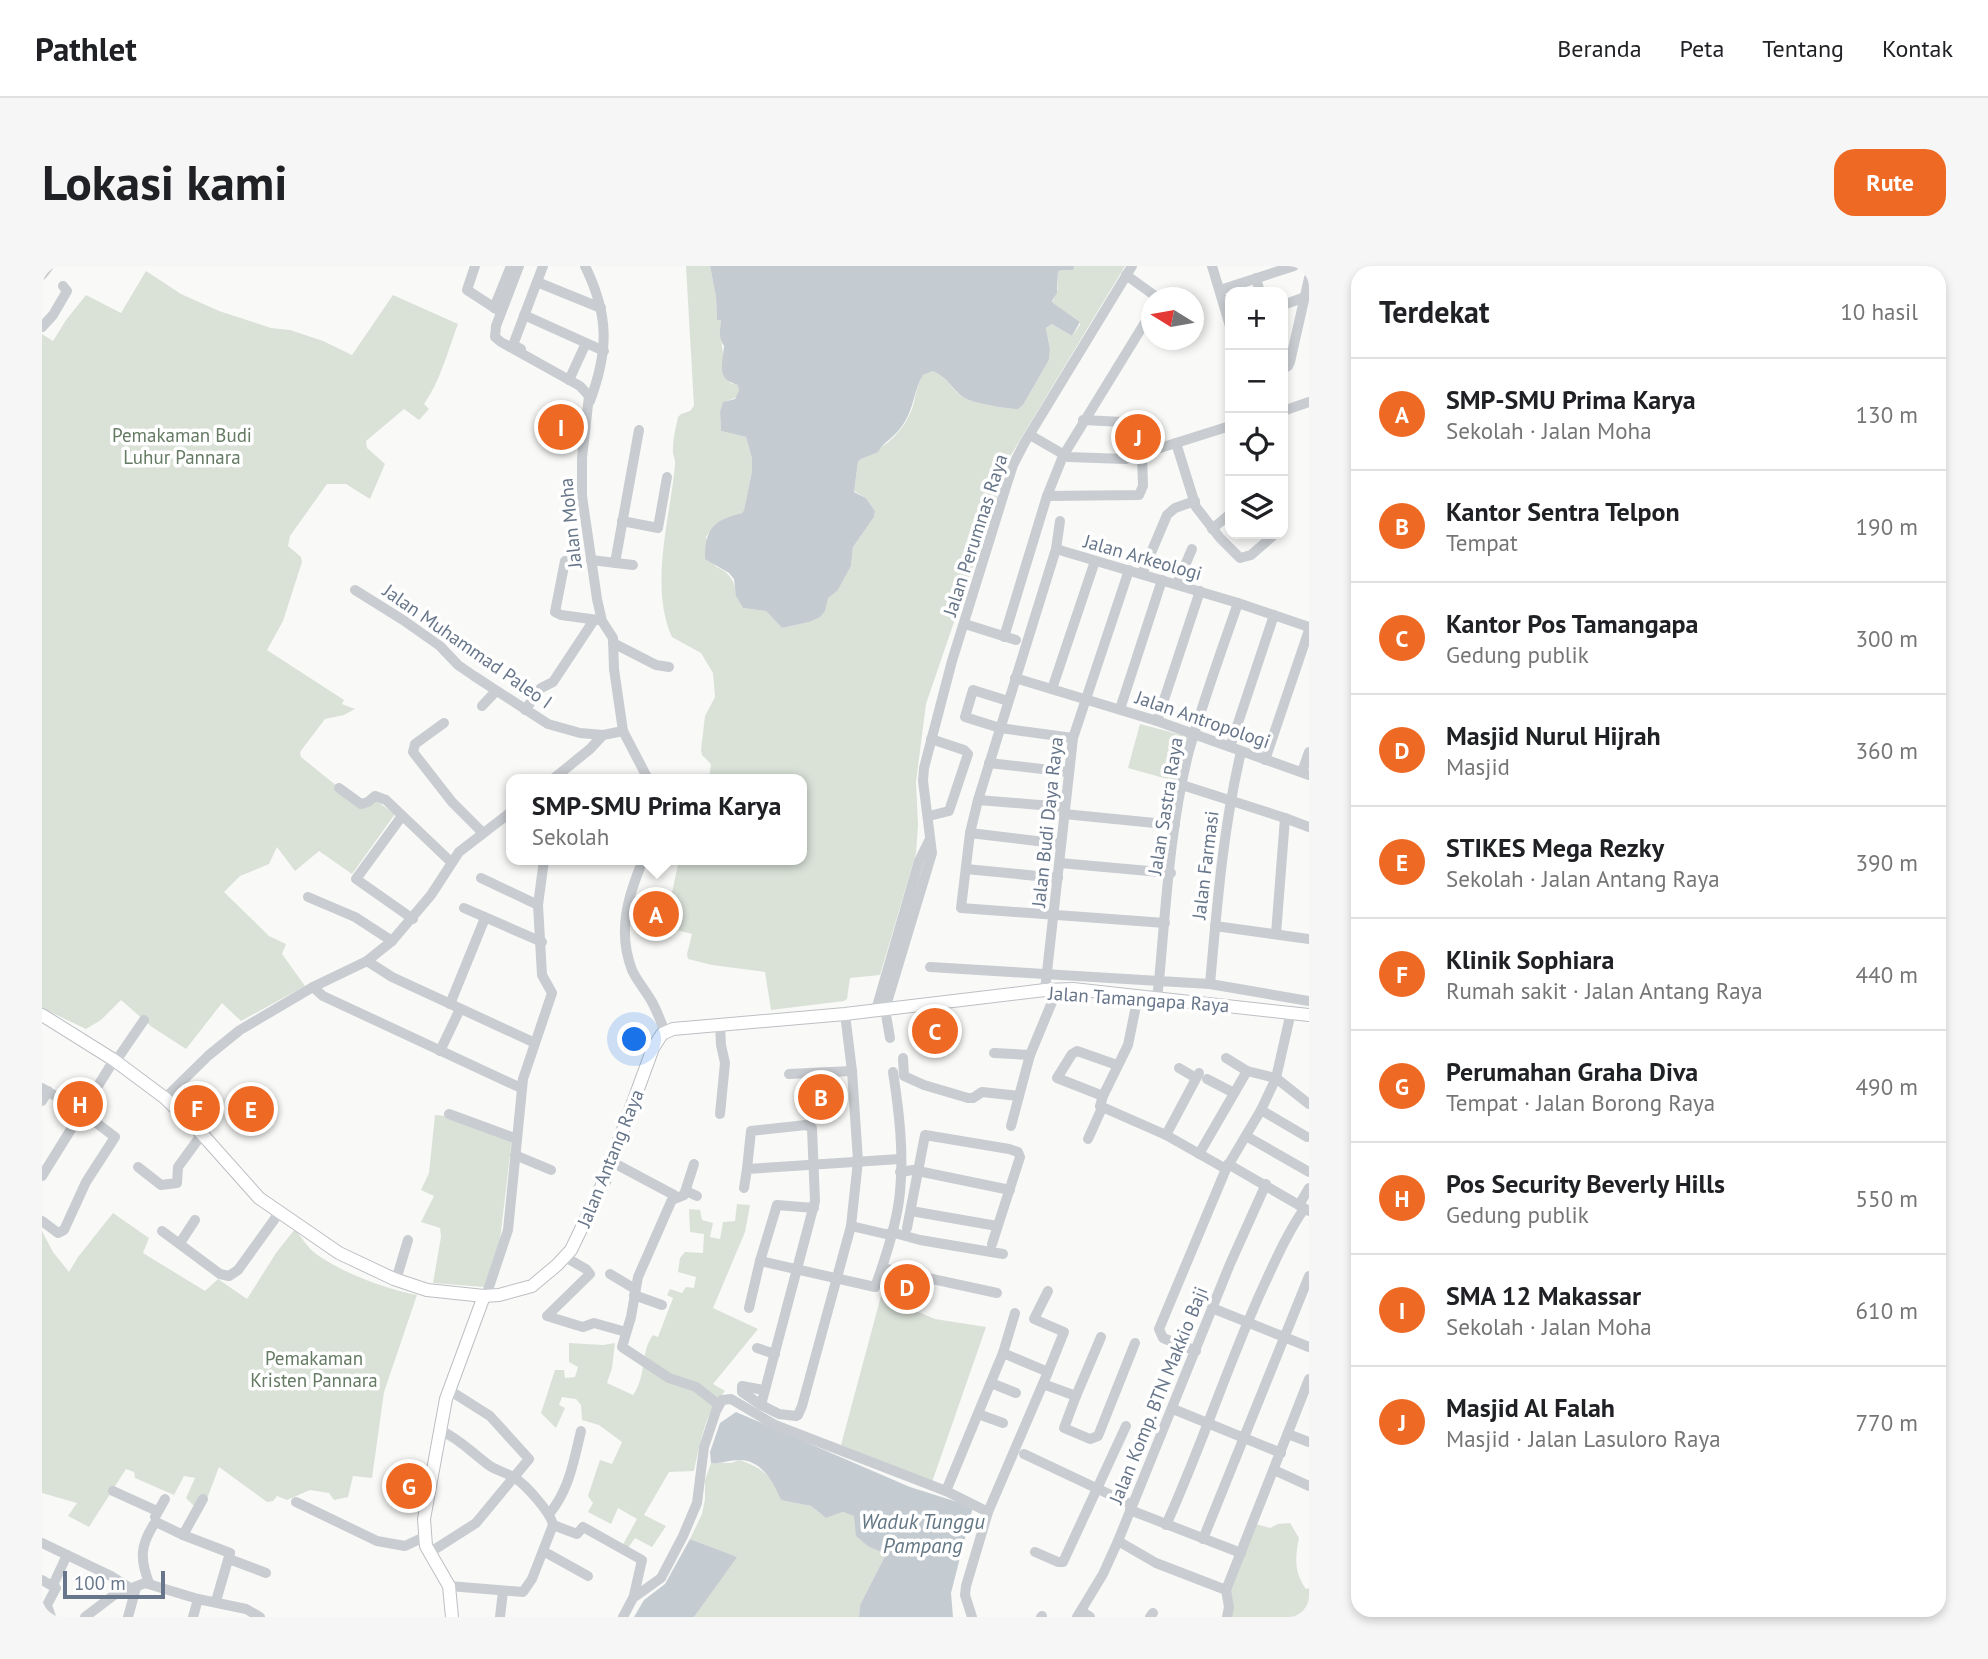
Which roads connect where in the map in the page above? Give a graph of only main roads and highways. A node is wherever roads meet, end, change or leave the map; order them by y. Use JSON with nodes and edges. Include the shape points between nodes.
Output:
{"nodes":[{"id":1,"x":42,"y":1015,"type":"edge"},
{"id":2,"x":1309,"y":1015,"type":"edge"},
{"id":3,"x":665,"y":1032,"type":"joint"},
{"id":4,"x":485,"y":1296,"type":"junction"},
{"id":5,"x":452,"y":1617,"type":"edge"}],
"edges":[{"from":1,"to":4,"type":"main road","name":"Jalan Antang Raya","via":[[164,1098],[252,1192],[339,1253],[427,1290]]},
{"from":2,"to":3,"type":"main road","name":"Jalan Tamangapa Raya","via":[[1051,990]]},
{"from":3,"to":4,"type":"main road","name":"Jalan Antang Raya","via":[[653,1048],[612,1162],[565,1257],[532,1286]]},
{"from":4,"to":5,"type":"main road","via":[[449,1390],[424,1520],[429,1553],[449,1586]]}]}
